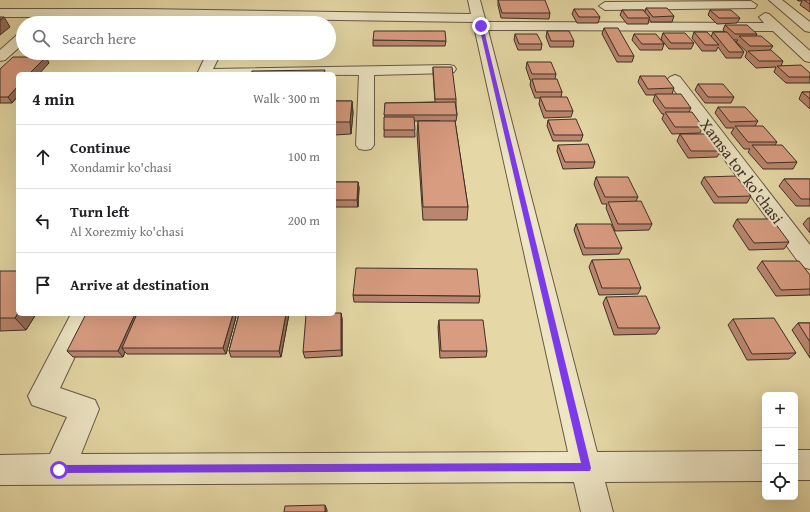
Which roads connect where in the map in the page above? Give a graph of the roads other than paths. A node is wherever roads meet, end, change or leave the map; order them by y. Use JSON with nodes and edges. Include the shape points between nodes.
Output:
{"nodes":[{"id":1,"x":775,"y":0,"type":"edge"},
{"id":2,"x":748,"y":3,"type":"edge"},
{"id":3,"x":605,"y":6,"type":"dead end"},
{"id":4,"x":0,"y":13,"type":"edge"},
{"id":5,"x":50,"y":14,"type":"junction"},
{"id":6,"x":478,"y":15,"type":"edge"},
{"id":7,"x":48,"y":16,"type":"edge"},
{"id":8,"x":123,"y":16,"type":"edge"},
{"id":9,"x":336,"y":17,"type":"edge"},
{"id":10,"x":776,"y":27,"type":"junction"},
{"id":11,"x":810,"y":28,"type":"edge"},
{"id":12,"x":16,"y":43,"type":"edge"},
{"id":13,"x":0,"y":56,"type":"edge"},
{"id":14,"x":810,"y":58,"type":"edge"},
{"id":15,"x":211,"y":60,"type":"edge"},
{"id":16,"x":449,"y":69,"type":"edge"},
{"id":17,"x":205,"y":72,"type":"edge"},
{"id":18,"x":336,"y":72,"type":"edge"},
{"id":19,"x":367,"y":72,"type":"junction"},
{"id":20,"x":675,"y":80,"type":"dead end"},
{"id":21,"x":365,"y":145,"type":"dead end"},
{"id":22,"x":810,"y":261,"type":"edge"},
{"id":23,"x":82,"y":316,"type":"edge"},
{"id":24,"x":798,"y":465,"type":"edge"},
{"id":25,"x":810,"y":465,"type":"edge"},
{"id":26,"x":762,"y":466,"type":"edge"},
{"id":27,"x":587,"y":468,"type":"junction"},
{"id":28,"x":0,"y":470,"type":"edge"},
{"id":29,"x":59,"y":470,"type":"junction"},
{"id":30,"x":597,"y":512,"type":"edge"}],
"edges":[{"from":1,"to":11,"type":"street"},
{"from":2,"to":3,"type":"street"},
{"from":2,"to":10,"type":"street"},
{"from":4,"to":5,"type":"street"},
{"from":5,"to":7,"type":"street"},
{"from":5,"to":8,"type":"street"},
{"from":6,"to":9,"type":"street"},
{"from":6,"to":10,"type":"street"},
{"from":6,"to":27,"type":"street"},
{"from":10,"to":14,"type":"street"},
{"from":12,"to":13,"type":"street"},
{"from":15,"to":17,"type":"street"},
{"from":16,"to":19,"type":"street"},
{"from":18,"to":19,"type":"street"},
{"from":19,"to":21,"type":"street"},
{"from":20,"to":22,"type":"street","name":"Xamsa tor ko'chasi"},
{"from":23,"to":29,"type":"street","via":[[42,396],[85,409]]},
{"from":24,"to":25,"type":"street"},
{"from":26,"to":27,"type":"street"},
{"from":27,"to":29,"type":"street"},
{"from":27,"to":30,"type":"street"},
{"from":28,"to":29,"type":"street"}]}
